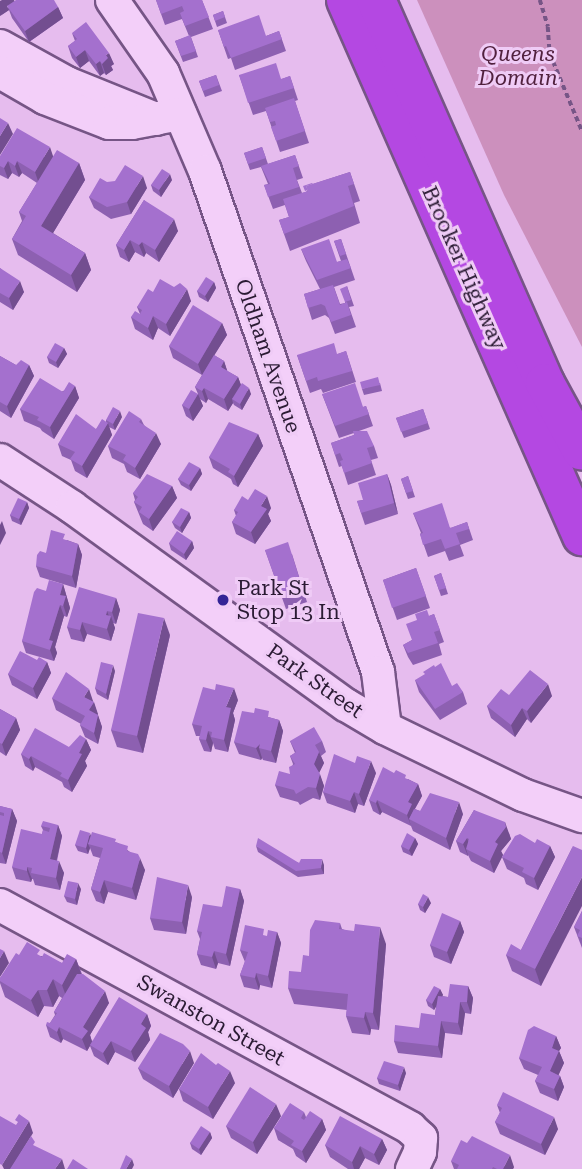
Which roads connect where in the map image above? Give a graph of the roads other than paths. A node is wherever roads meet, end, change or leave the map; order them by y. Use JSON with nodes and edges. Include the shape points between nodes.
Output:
{"nodes":[{"id":1,"x":112,"y":0,"type":"edge"},
{"id":2,"x":346,"y":0,"type":"edge"},
{"id":3,"x":376,"y":0,"type":"edge"},
{"id":4,"x":0,"y":46,"type":"edge"},
{"id":5,"x":0,"y":72,"type":"edge"},
{"id":6,"x":168,"y":116,"type":"junction"},
{"id":7,"x":582,"y":451,"type":"edge"},
{"id":8,"x":0,"y":460,"type":"edge"},
{"id":9,"x":582,"y":536,"type":"edge"},
{"id":10,"x":385,"y":728,"type":"junction"},
{"id":11,"x":582,"y":816,"type":"edge"},
{"id":12,"x":0,"y":905,"type":"edge"},
{"id":13,"x":412,"y":1169,"type":"edge"}],
"edges":[{"from":1,"to":6,"type":"street","name":"Oldham Avenue","via":[[163,73]]},
{"from":2,"to":9,"type":"highway","name":"Brooker Highway"},
{"from":3,"to":7,"type":"highway","name":"Brooker Highway","via":[[545,383]]},
{"from":4,"to":6,"type":"street","via":[[67,83]]},
{"from":5,"to":6,"type":"street","via":[[100,121],[121,124]]},
{"from":6,"to":10,"type":"street","name":"Oldham Avenue","via":[[205,171],[378,672]]},
{"from":8,"to":10,"type":"street","name":"Park Street"},
{"from":10,"to":11,"type":"street","name":"Park Street","via":[[523,795]]},
{"from":12,"to":13,"type":"street","name":"Swanston Street","via":[[410,1128],[421,1138]]}]}
